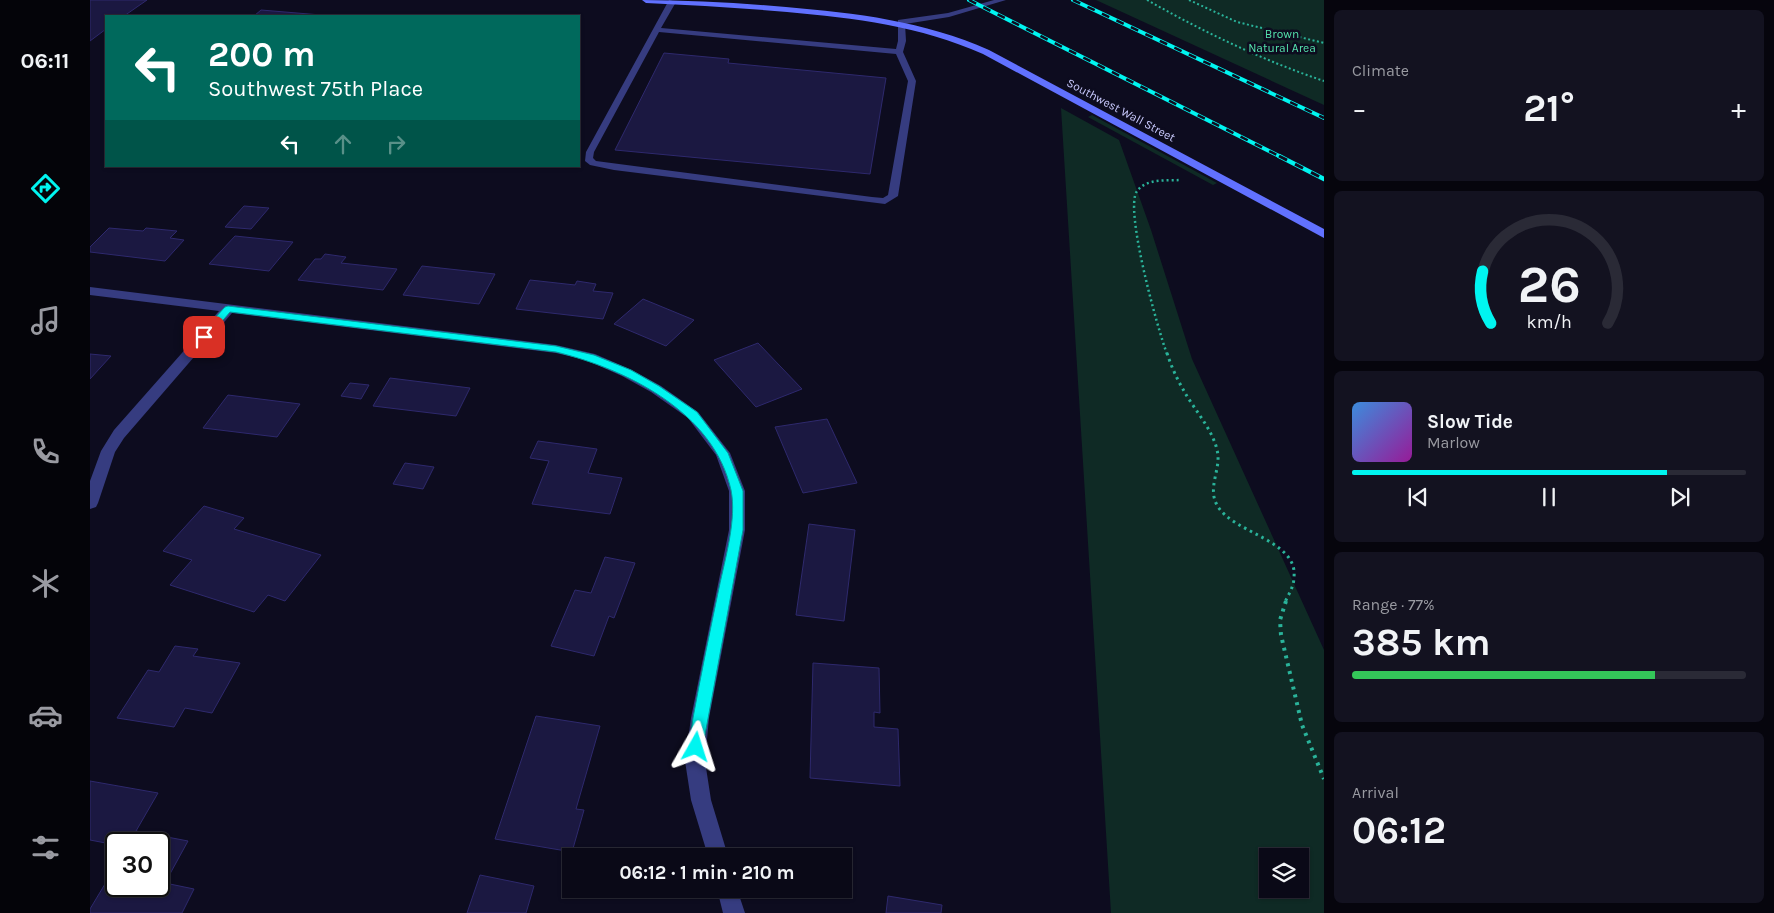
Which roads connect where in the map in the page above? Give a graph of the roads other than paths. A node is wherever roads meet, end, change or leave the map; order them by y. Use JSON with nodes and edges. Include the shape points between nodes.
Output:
{"nodes":[{"id":1,"x":646,"y":0,"type":"edge"},
{"id":2,"x":1002,"y":0,"type":"edge"},
{"id":3,"x":672,"y":2,"type":"junction"},
{"id":4,"x":901,"y":22,"type":"junction"},
{"id":5,"x":658,"y":30,"type":"junction"},
{"id":6,"x":899,"y":52,"type":"junction"},
{"id":7,"x":1324,"y":234,"type":"edge"},
{"id":8,"x":90,"y":291,"type":"edge"},
{"id":9,"x":228,"y":309,"type":"junction"},
{"id":10,"x":90,"y":503,"type":"edge"},
{"id":11,"x":716,"y":848,"type":"edge"},
{"id":12,"x":730,"y":898,"type":"edge"},
{"id":13,"x":734,"y":913,"type":"edge"}],
"edges":[{"from":1,"to":3,"type":"street","name":"Southwest Wall Street"},
{"from":2,"to":4,"type":"lane","via":[[949,15]]},
{"from":3,"to":4,"type":"street","name":"Southwest Wall Street","via":[[777,8]]},
{"from":3,"to":5,"type":"lane"},
{"from":4,"to":6,"type":"lane"},
{"from":4,"to":7,"type":"street","name":"Southwest Wall Street","via":[[949,36],[986,52]]},
{"from":5,"to":6,"type":"lane"},
{"from":5,"to":6,"type":"lane","via":[[590,152],[588,159],[593,163],[872,200],[885,201],[893,196],[912,82]]},
{"from":8,"to":9,"type":"street"},
{"from":9,"to":10,"type":"street","via":[[119,434],[108,451]]},
{"from":9,"to":11,"type":"street","via":[[556,349],[590,357],[627,373],[693,415],[723,453],[737,491],[737,530],[700,718],[695,761],[701,800]]},
{"from":12,"to":13,"type":"street"}]}
